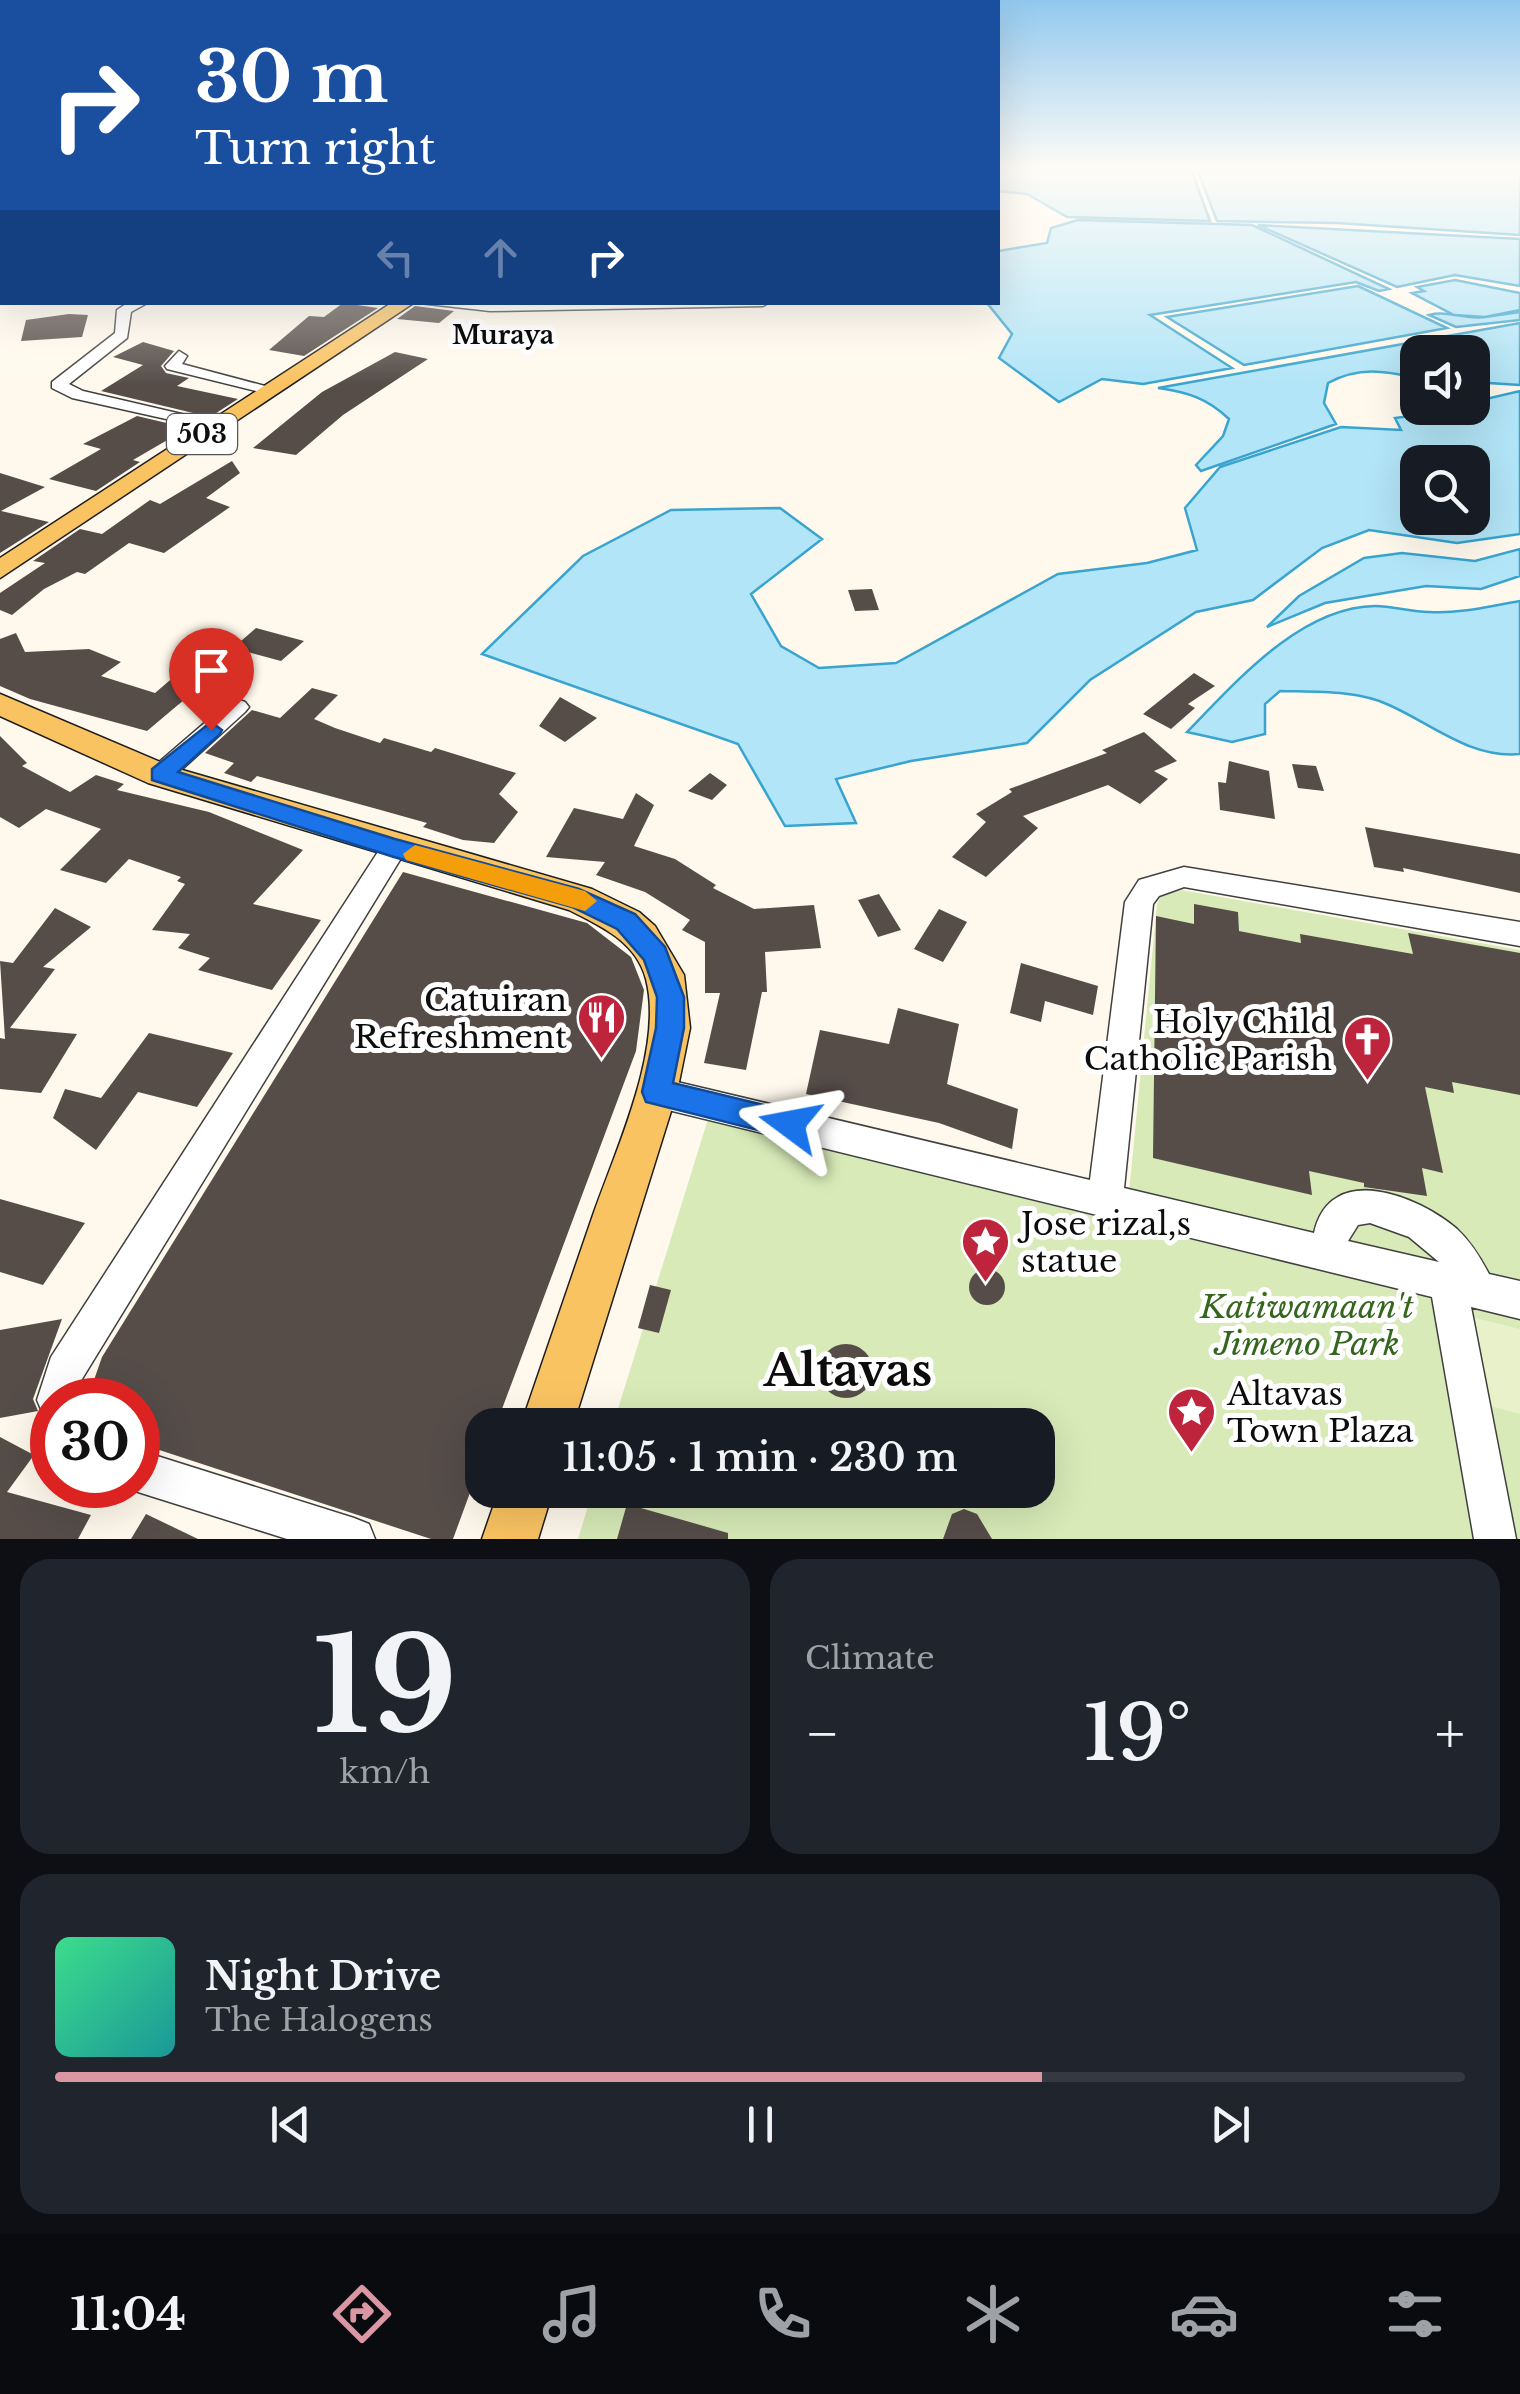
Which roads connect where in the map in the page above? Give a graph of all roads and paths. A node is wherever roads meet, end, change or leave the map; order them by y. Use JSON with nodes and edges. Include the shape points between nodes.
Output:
{"nodes":[{"id":1,"x":135,"y":305,"type":"edge"},
{"id":2,"x":401,"y":305,"type":"edge"},
{"id":3,"x":472,"y":305,"type":"edge"},
{"id":4,"x":611,"y":305,"type":"edge"},
{"id":5,"x":178,"y":356,"type":"dead end"},
{"id":6,"x":272,"y":390,"type":"junction"},
{"id":7,"x":214,"y":427,"type":"junction"},
{"id":8,"x":0,"y":570,"type":"edge"},
{"id":9,"x":0,"y":704,"type":"edge"},
{"id":10,"x":237,"y":707,"type":"dead end"},
{"id":11,"x":160,"y":774,"type":"junction"},
{"id":12,"x":394,"y":848,"type":"junction"},
{"id":13,"x":1520,"y":934,"type":"edge"},
{"id":14,"x":656,"y":1092,"type":"junction"},
{"id":15,"x":1105,"y":1200,"type":"junction"},
{"id":16,"x":1328,"y":1254,"type":"junction"},
{"id":17,"x":1463,"y":1286,"type":"junction"},
{"id":18,"x":1520,"y":1300,"type":"edge"},
{"id":19,"x":63,"y":1378,"type":"edge"},
{"id":20,"x":554,"y":1408,"type":"edge"},
{"id":21,"x":160,"y":1478,"type":"edge"},
{"id":22,"x":520,"y":1508,"type":"edge"},
{"id":23,"x":354,"y":1539,"type":"edge"},
{"id":24,"x":510,"y":1539,"type":"edge"},
{"id":25,"x":1495,"y":1539,"type":"edge"}],
"edges":[{"from":1,"to":7,"type":"street","via":[[124,310],[122,335],[58,385]]},
{"from":2,"to":6,"type":"main road","number":"503"},
{"from":3,"to":4,"type":"street"},
{"from":5,"to":6,"type":"street","via":[[173,366]]},
{"from":6,"to":7,"type":"main road","number":"503"},
{"from":7,"to":8,"type":"main road","number":"503"},
{"from":9,"to":11,"type":"main road"},
{"from":10,"to":11,"type":"street"},
{"from":11,"to":12,"type":"main road"},
{"from":12,"to":14,"type":"main road","via":[[579,899],[626,922],[656,955],[670,997]]},
{"from":12,"to":19,"type":"street"},
{"from":13,"to":15,"type":"street","via":[[1184,877],[1148,888],[1139,902]]},
{"from":14,"to":15,"type":"street"},
{"from":14,"to":20,"type":"main road"},
{"from":15,"to":16,"type":"street"},
{"from":16,"to":17,"type":"street"},
{"from":16,"to":17,"type":"street","via":[[1328,1238],[1342,1217],[1384,1207],[1417,1218],[1448,1241],[1465,1261]]},
{"from":17,"to":18,"type":"street"},
{"from":17,"to":25,"type":"street"},
{"from":21,"to":23,"type":"street"},
{"from":22,"to":24,"type":"main road"}]}
